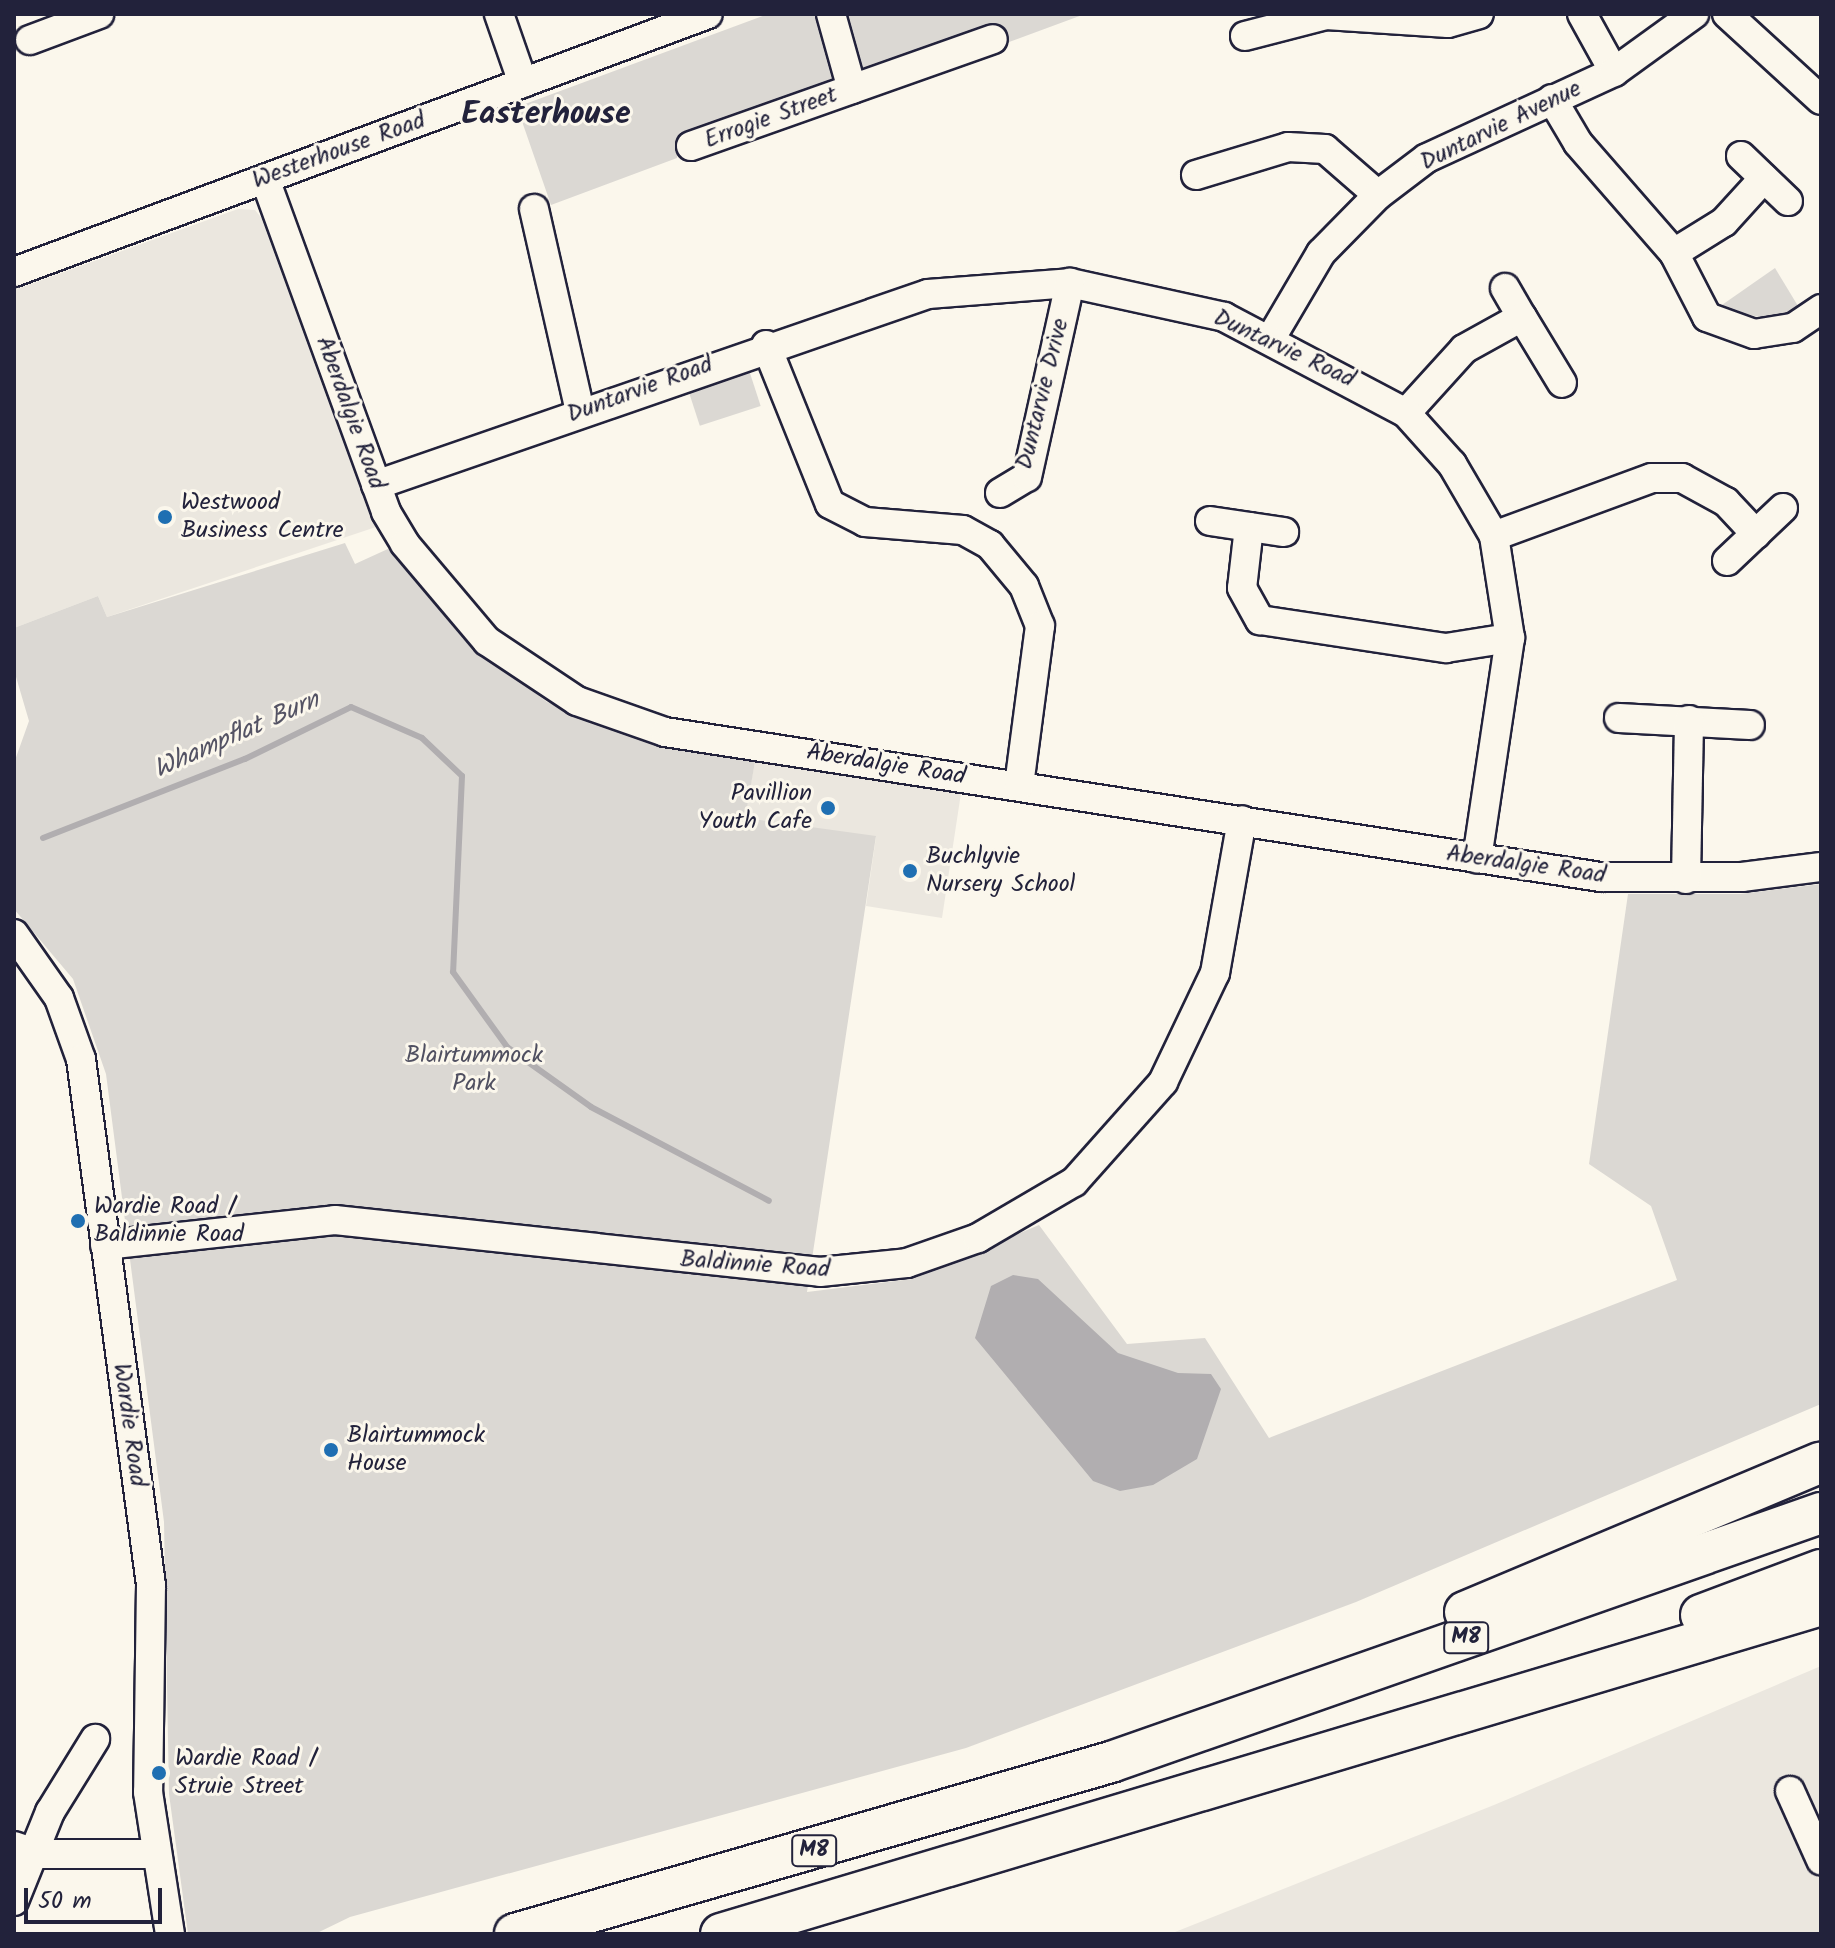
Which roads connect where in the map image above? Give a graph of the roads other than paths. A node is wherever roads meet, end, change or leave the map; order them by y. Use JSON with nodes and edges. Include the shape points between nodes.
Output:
{"nodes":[{"id":1,"x":99,"y":14,"type":"edge"},
{"id":2,"x":499,"y":14,"type":"edge"},
{"id":3,"x":708,"y":14,"type":"edge"},
{"id":4,"x":831,"y":14,"type":"edge"},
{"id":5,"x":1356,"y":14,"type":"edge"},
{"id":6,"x":1479,"y":14,"type":"edge"},
{"id":7,"x":1582,"y":14,"type":"edge"},
{"id":8,"x":1694,"y":14,"type":"edge"},
{"id":9,"x":1727,"y":14,"type":"edge"},
{"id":10,"x":1273,"y":19,"type":"edge"},
{"id":11,"x":1245,"y":36,"type":"dead end"},
{"id":12,"x":993,"y":39,"type":"dead end"},
{"id":13,"x":30,"y":40,"type":"dead end"},
{"id":14,"x":1614,"y":72,"type":"junction"},
{"id":15,"x":523,"y":83,"type":"junction"},
{"id":16,"x":852,"y":89,"type":"junction"},
{"id":17,"x":1552,"y":99,"type":"junction"},
{"id":18,"x":1821,"y":100,"type":"edge"},
{"id":19,"x":691,"y":146,"type":"dead end"},
{"id":20,"x":1741,"y":156,"type":"dead end"},
{"id":21,"x":1196,"y":175,"type":"dead end"},
{"id":22,"x":1764,"y":178,"type":"junction"},
{"id":23,"x":265,"y":179,"type":"junction"},
{"id":24,"x":1378,"y":195,"type":"junction"},
{"id":25,"x":1788,"y":201,"type":"dead end"},
{"id":26,"x":534,"y":209,"type":"dead end"},
{"id":27,"x":1674,"y":253,"type":"junction"},
{"id":28,"x":14,"y":272,"type":"edge"},
{"id":29,"x":1070,"y":283,"type":"junction"},
{"id":30,"x":1505,"y":288,"type":"dead end"},
{"id":31,"x":1821,"y":309,"type":"edge"},
{"id":32,"x":1522,"y":317,"type":"junction"},
{"id":33,"x":1271,"y":338,"type":"junction"},
{"id":34,"x":766,"y":345,"type":"junction"},
{"id":35,"x":1562,"y":383,"type":"dead end"},
{"id":36,"x":580,"y":411,"type":"junction"},
{"id":37,"x":1406,"y":413,"type":"junction"},
{"id":38,"x":376,"y":485,"type":"junction"},
{"id":39,"x":1000,"y":493,"type":"dead end"},
{"id":40,"x":1783,"y":508,"type":"dead end"},
{"id":41,"x":1210,"y":521,"type":"dead end"},
{"id":42,"x":1249,"y":527,"type":"junction"},
{"id":43,"x":1284,"y":532,"type":"dead end"},
{"id":44,"x":1756,"y":534,"type":"junction"},
{"id":45,"x":1494,"y":536,"type":"junction"},
{"id":46,"x":1727,"y":561,"type":"dead end"},
{"id":47,"x":1510,"y":638,"type":"junction"},
{"id":48,"x":1619,"y":718,"type":"dead end"},
{"id":49,"x":1689,"y":720,"type":"junction"},
{"id":50,"x":1750,"y":725,"type":"dead end"},
{"id":51,"x":1019,"y":786,"type":"junction"},
{"id":52,"x":1242,"y":820,"type":"junction"},
{"id":53,"x":1477,"y":859,"type":"junction"},
{"id":54,"x":1821,"y":867,"type":"edge"},
{"id":55,"x":1686,"y":879,"type":"junction"},
{"id":56,"x":14,"y":934,"type":"edge"},
{"id":57,"x":105,"y":1245,"type":"junction"},
{"id":58,"x":1821,"y":1462,"type":"edge"},
{"id":59,"x":1821,"y":1513,"type":"edge"},
{"id":60,"x":1821,"y":1570,"type":"edge"},
{"id":61,"x":1821,"y":1605,"type":"edge"},
{"id":62,"x":95,"y":1739,"type":"dead end"},
{"id":63,"x":1111,"y":1762,"type":"junction"},
{"id":64,"x":1790,"y":1791,"type":"dead end"},
{"id":65,"x":1126,"y":1812,"type":"junction"},
{"id":66,"x":26,"y":1850,"type":"edge"},
{"id":67,"x":154,"y":1854,"type":"junction"},
{"id":68,"x":1821,"y":1860,"type":"edge"},
{"id":69,"x":14,"y":1901,"type":"edge"},
{"id":70,"x":170,"y":1934,"type":"edge"},
{"id":71,"x":515,"y":1934,"type":"edge"},
{"id":72,"x":721,"y":1934,"type":"edge"}],
"edges":[{"from":1,"to":13,"type":"street"},
{"from":2,"to":15,"type":"street"},
{"from":3,"to":15,"type":"street","name":"Westerhouse Road"},
{"from":4,"to":16,"type":"street","name":"Errogie Street"},
{"from":5,"to":6,"type":"street","via":[[1448,23]]},
{"from":5,"to":10,"type":"street"},
{"from":7,"to":14,"type":"street"},
{"from":8,"to":14,"type":"street","name":"Duntarvie Avenue"},
{"from":9,"to":18,"type":"street"},
{"from":10,"to":11,"type":"street"},
{"from":12,"to":16,"type":"street","name":"Errogie Street"},
{"from":14,"to":17,"type":"street","name":"Duntarvie Avenue"},
{"from":15,"to":23,"type":"street","name":"Westerhouse Road"},
{"from":16,"to":19,"type":"street","name":"Errogie Street"},
{"from":17,"to":24,"type":"street","name":"Duntarvie Avenue","via":[[1427,158]]},
{"from":17,"to":27,"type":"street","via":[[1578,143]]},
{"from":20,"to":22,"type":"street"},
{"from":21,"to":24,"type":"street","via":[[1288,147],[1325,149]]},
{"from":22,"to":25,"type":"street"},
{"from":22,"to":27,"type":"street","via":[[1724,222]]},
{"from":23,"to":28,"type":"street","name":"Westerhouse Road"},
{"from":23,"to":38,"type":"street","name":"Aberdalgie Road"},
{"from":24,"to":33,"type":"street","name":"Duntarvie Avenue","via":[[1321,253]]},
{"from":26,"to":36,"type":"street"},
{"from":27,"to":31,"type":"street","via":[[1707,317],[1754,334],[1793,328]]},
{"from":29,"to":33,"type":"street","name":"Duntarvie Road","via":[[1131,292]]},
{"from":29,"to":34,"type":"street","name":"Duntarvie Road","via":[[928,294]]},
{"from":29,"to":39,"type":"street","name":"Duntarvie Drive","via":[[1027,477]]},
{"from":30,"to":32,"type":"street"},
{"from":32,"to":35,"type":"street"},
{"from":32,"to":37,"type":"street","via":[[1464,349]]},
{"from":33,"to":37,"type":"street","name":"Duntarvie Road"},
{"from":34,"to":36,"type":"street","name":"Duntarvie Road"},
{"from":34,"to":51,"type":"street","via":[[830,504],[865,522],[963,530],[990,545],[1024,586],[1039,637]]},
{"from":36,"to":38,"type":"street","name":"Duntarvie Road"},
{"from":37,"to":45,"type":"street","name":"Duntarvie Road","via":[[1452,464]]},
{"from":38,"to":51,"type":"street","name":"Aberdalgie Road","via":[[405,544],[457,614],[577,701],[665,732]]},
{"from":40,"to":44,"type":"street"},
{"from":41,"to":42,"type":"street"},
{"from":42,"to":43,"type":"street"},
{"from":42,"to":47,"type":"street","via":[[1242,588],[1260,620],[1446,648]]},
{"from":44,"to":45,"type":"street","via":[[1726,502],[1682,478],[1652,478]]},
{"from":44,"to":46,"type":"street"},
{"from":45,"to":47,"type":"street","name":"Duntarvie Road"},
{"from":47,"to":53,"type":"street","name":"Duntarvie Road"},
{"from":48,"to":49,"type":"street"},
{"from":49,"to":50,"type":"street"},
{"from":49,"to":55,"type":"street"},
{"from":51,"to":52,"type":"street","name":"Aberdalgie Road"},
{"from":52,"to":53,"type":"street","name":"Aberdalgie Road"},
{"from":52,"to":57,"type":"street","name":"Baldinnie Road","via":[[1215,973],[1163,1082],[1102,1158],[1045,1203],[978,1238],[907,1263],[820,1272],[335,1220]]},
{"from":53,"to":55,"type":"street","name":"Aberdalgie Road","via":[[1601,877]]},
{"from":54,"to":55,"type":"street","name":"Aberdalgie Road"},
{"from":56,"to":57,"type":"street","name":"Wardie Road","via":[[46,975],[76,1037]]},
{"from":57,"to":67,"type":"street","name":"Wardie Road","via":[[151,1585],[146,1739]]},
{"from":58,"to":63,"type":"highway"},
{"from":59,"to":63,"type":"highway","number":"M8"},
{"from":60,"to":65,"type":"highway","number":"M8"},
{"from":61,"to":65,"type":"highway","number":"M8"},
{"from":62,"to":66,"type":"street"},
{"from":63,"to":71,"type":"highway","number":"M8"},
{"from":64,"to":68,"type":"street"},
{"from":65,"to":72,"type":"highway","number":"M8"},
{"from":66,"to":67,"type":"street"},
{"from":66,"to":69,"type":"street"},
{"from":67,"to":70,"type":"street","name":"Wardie Road"}]}
